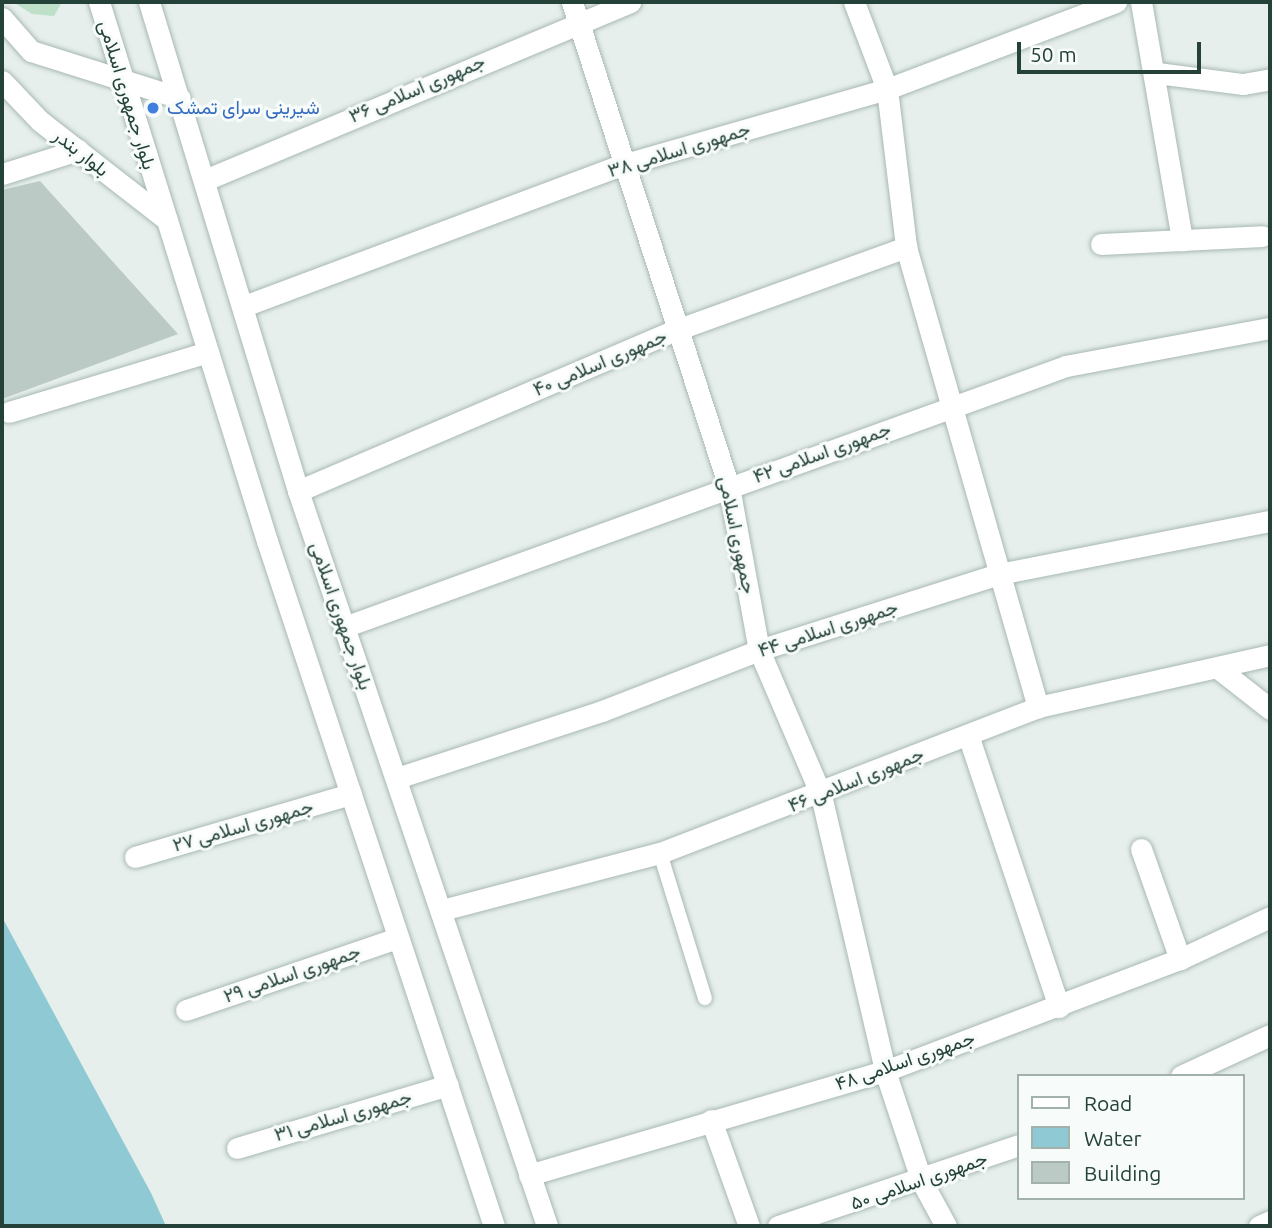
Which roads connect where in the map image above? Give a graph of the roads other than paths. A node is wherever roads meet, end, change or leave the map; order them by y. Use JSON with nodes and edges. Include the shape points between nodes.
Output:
{"nodes":[{"id":1,"x":99,"y":2,"type":"edge"},
{"id":2,"x":149,"y":2,"type":"edge"},
{"id":3,"x":572,"y":2,"type":"edge"},
{"id":4,"x":630,"y":2,"type":"edge"},
{"id":5,"x":854,"y":2,"type":"edge"},
{"id":6,"x":1116,"y":2,"type":"edge"},
{"id":7,"x":1141,"y":2,"type":"edge"},
{"id":8,"x":2,"y":18,"type":"edge"},
{"id":9,"x":577,"y":23,"type":"junction"},
{"id":10,"x":1157,"y":74,"type":"junction"},
{"id":11,"x":1270,"y":79,"type":"edge"},
{"id":12,"x":2,"y":82,"type":"edge"},
{"id":13,"x":120,"y":83,"type":"junction"},
{"id":14,"x":887,"y":89,"type":"junction"},
{"id":15,"x":180,"y":98,"type":"junction"},
{"id":16,"x":78,"y":150,"type":"junction"},
{"id":17,"x":622,"y":165,"type":"junction"},
{"id":18,"x":2,"y":174,"type":"edge"},
{"id":19,"x":205,"y":180,"type":"junction"},
{"id":20,"x":166,"y":219,"type":"junction"},
{"id":21,"x":1262,"y":236,"type":"dead end"},
{"id":22,"x":1182,"y":240,"type":"junction"},
{"id":23,"x":1101,"y":244,"type":"dead end"},
{"id":24,"x":906,"y":247,"type":"junction"},
{"id":25,"x":244,"y":306,"type":"junction"},
{"id":26,"x":1270,"y":328,"type":"edge"},
{"id":27,"x":676,"y":330,"type":"junction"},
{"id":28,"x":208,"y":352,"type":"junction"},
{"id":29,"x":951,"y":407,"type":"junction"},
{"id":30,"x":9,"y":412,"type":"dead end"},
{"id":31,"x":729,"y":487,"type":"junction"},
{"id":32,"x":298,"y":491,"type":"junction"},
{"id":33,"x":1270,"y":521,"type":"edge"},
{"id":34,"x":999,"y":574,"type":"junction"},
{"id":35,"x":344,"y":627,"type":"junction"},
{"id":36,"x":759,"y":650,"type":"junction"},
{"id":37,"x":1270,"y":655,"type":"edge"},
{"id":38,"x":1219,"y":669,"type":"junction"},
{"id":39,"x":1038,"y":707,"type":"junction"},
{"id":40,"x":1270,"y":709,"type":"edge"},
{"id":41,"x":968,"y":735,"type":"junction"},
{"id":42,"x":397,"y":778,"type":"junction"},
{"id":43,"x":351,"y":794,"type":"junction"},
{"id":44,"x":821,"y":795,"type":"junction"},
{"id":45,"x":1141,"y":849,"type":"dead end"},
{"id":46,"x":660,"y":853,"type":"junction"},
{"id":47,"x":135,"y":857,"type":"dead end"},
{"id":48,"x":442,"y":910,"type":"junction"},
{"id":49,"x":1270,"y":917,"type":"edge"},
{"id":50,"x":398,"y":939,"type":"junction"},
{"id":51,"x":1180,"y":959,"type":"junction"},
{"id":52,"x":705,"y":998,"type":"dead end"},
{"id":53,"x":1059,"y":1007,"type":"junction"},
{"id":54,"x":186,"y":1010,"type":"dead end"},
{"id":55,"x":1270,"y":1035,"type":"edge"},
{"id":56,"x":885,"y":1071,"type":"junction"},
{"id":57,"x":1185,"y":1074,"type":"edge"},
{"id":58,"x":448,"y":1086,"type":"junction"},
{"id":59,"x":711,"y":1120,"type":"junction"},
{"id":60,"x":1016,"y":1146,"type":"edge"},
{"id":61,"x":237,"y":1148,"type":"dead end"},
{"id":62,"x":529,"y":1175,"type":"junction"},
{"id":63,"x":922,"y":1182,"type":"junction"},
{"id":64,"x":1270,"y":1221,"type":"edge"},
{"id":65,"x":494,"y":1226,"type":"edge"},
{"id":66,"x":547,"y":1226,"type":"edge"},
{"id":67,"x":749,"y":1226,"type":"edge"},
{"id":68,"x":778,"y":1226,"type":"edge"},
{"id":69,"x":946,"y":1226,"type":"edge"},
{"id":70,"x":1259,"y":1226,"type":"edge"}],
"edges":[{"from":1,"to":13,"type":"street","name":"بلوار جمهوری اسلامی"},
{"from":2,"to":15,"type":"street","name":"بلوار جمهوری اسلامی"},
{"from":3,"to":9,"type":"street","name":"جمهوری اسلامی"},
{"from":4,"to":9,"type":"street","name":"جمهوری اسلامی ۳۶"},
{"from":5,"to":14,"type":"street"},
{"from":6,"to":14,"type":"street","name":"جمهوری اسلامی ۳۸"},
{"from":7,"to":10,"type":"street"},
{"from":8,"to":13,"type":"street","via":[[32,51]]},
{"from":9,"to":17,"type":"street","name":"جمهوری اسلامی"},
{"from":9,"to":19,"type":"street","name":"جمهوری اسلامی ۳۶"},
{"from":10,"to":11,"type":"street","via":[[1243,84]]},
{"from":10,"to":22,"type":"street"},
{"from":12,"to":16,"type":"street","name":"بلوار بندر"},
{"from":13,"to":15,"type":"street"},
{"from":13,"to":20,"type":"street","name":"بلوار جمهوری اسلامی"},
{"from":14,"to":17,"type":"street","name":"جمهوری اسلامی ۳۸"},
{"from":14,"to":24,"type":"street"},
{"from":15,"to":19,"type":"street","name":"بلوار جمهوری اسلامی"},
{"from":16,"to":18,"type":"street"},
{"from":16,"to":20,"type":"street","name":"بلوار بندر"},
{"from":17,"to":25,"type":"street","name":"جمهوری اسلامی ۳۸"},
{"from":17,"to":27,"type":"street","name":"جمهوری اسلامی"},
{"from":19,"to":25,"type":"street","name":"بلوار جمهوری اسلامی"},
{"from":20,"to":28,"type":"street","name":"بلوار جمهوری اسلامی"},
{"from":21,"to":22,"type":"street"},
{"from":22,"to":23,"type":"street"},
{"from":24,"to":27,"type":"street","name":"جمهوری اسلامی ۴۰"},
{"from":24,"to":29,"type":"street"},
{"from":25,"to":32,"type":"street","name":"بلوار جمهوری اسلامی"},
{"from":26,"to":29,"type":"street","name":"جمهوری اسلامی ۴۲","via":[[1066,366]]},
{"from":27,"to":31,"type":"street","name":"جمهوری اسلامی"},
{"from":27,"to":32,"type":"street","name":"جمهوری اسلامی ۴۰"},
{"from":28,"to":30,"type":"street"},
{"from":28,"to":43,"type":"street","name":"بلوار جمهوری اسلامی"},
{"from":29,"to":31,"type":"street","name":"جمهوری اسلامی ۴۲"},
{"from":29,"to":34,"type":"street"},
{"from":31,"to":35,"type":"street","name":"جمهوری اسلامی ۴۲"},
{"from":31,"to":36,"type":"street","name":"جمهوری اسلامی"},
{"from":32,"to":35,"type":"street","name":"بلوار جمهوری اسلامی"},
{"from":33,"to":34,"type":"street","name":"جمهوری اسلامی ۴۴"},
{"from":34,"to":36,"type":"street","name":"جمهوری اسلامی ۴۴"},
{"from":34,"to":39,"type":"street"},
{"from":35,"to":42,"type":"street","name":"بلوار جمهوری اسلامی"},
{"from":36,"to":42,"type":"street","name":"جمهوری اسلامی ۴۴","via":[[603,711]]},
{"from":36,"to":44,"type":"street","name":"جمهوری اسلامی"},
{"from":37,"to":38,"type":"street","name":"جمهوری اسلامی ۴۶"},
{"from":38,"to":39,"type":"street","name":"جمهوری اسلامی ۴۶"},
{"from":38,"to":40,"type":"street"},
{"from":39,"to":41,"type":"street","name":"جمهوری اسلامی ۴۶"},
{"from":41,"to":44,"type":"street","name":"جمهوری اسلامی ۴۶"},
{"from":41,"to":53,"type":"street"},
{"from":42,"to":48,"type":"street","name":"بلوار جمهوری اسلامی"},
{"from":43,"to":47,"type":"street","name":"جمهوری اسلامی ۲۷"},
{"from":43,"to":50,"type":"street","name":"بلوار جمهوری اسلامی"},
{"from":44,"to":46,"type":"street","name":"جمهوری اسلامی ۴۶"},
{"from":44,"to":56,"type":"street","name":"جمهوری اسلامی"},
{"from":45,"to":51,"type":"street"},
{"from":46,"to":48,"type":"street","name":"جمهوری اسلامی ۴۶"},
{"from":46,"to":52,"type":"lane"},
{"from":48,"to":62,"type":"street","name":"بلوار جمهوری اسلامی"},
{"from":49,"to":51,"type":"street","name":"جمهوری اسلامی ۴۸"},
{"from":50,"to":54,"type":"street","name":"جمهوری اسلامی ۲۹"},
{"from":50,"to":58,"type":"street","name":"بلوار جمهوری اسلامی"},
{"from":51,"to":53,"type":"street","name":"جمهوری اسلامی ۴۸"},
{"from":53,"to":56,"type":"street","name":"جمهوری اسلامی ۴۸"},
{"from":55,"to":57,"type":"street"},
{"from":56,"to":59,"type":"street","name":"جمهوری اسلامی ۴۸"},
{"from":56,"to":63,"type":"street","name":"جمهوری اسلامی"},
{"from":58,"to":61,"type":"street","name":"جمهوری اسلامی ۳۱"},
{"from":58,"to":65,"type":"street","name":"بلوار جمهوری اسلامی"},
{"from":59,"to":62,"type":"street","name":"جمهوری اسلامی ۴۸"},
{"from":59,"to":67,"type":"street"},
{"from":60,"to":63,"type":"street","name":"جمهوری اسلامی ۵۰"},
{"from":62,"to":66,"type":"street","name":"بلوار جمهوری اسلامی"},
{"from":63,"to":68,"type":"street","name":"جمهوری اسلامی ۵۰"},
{"from":63,"to":69,"type":"street","name":"جمهوری اسلامی"},
{"from":64,"to":70,"type":"street"}]}
